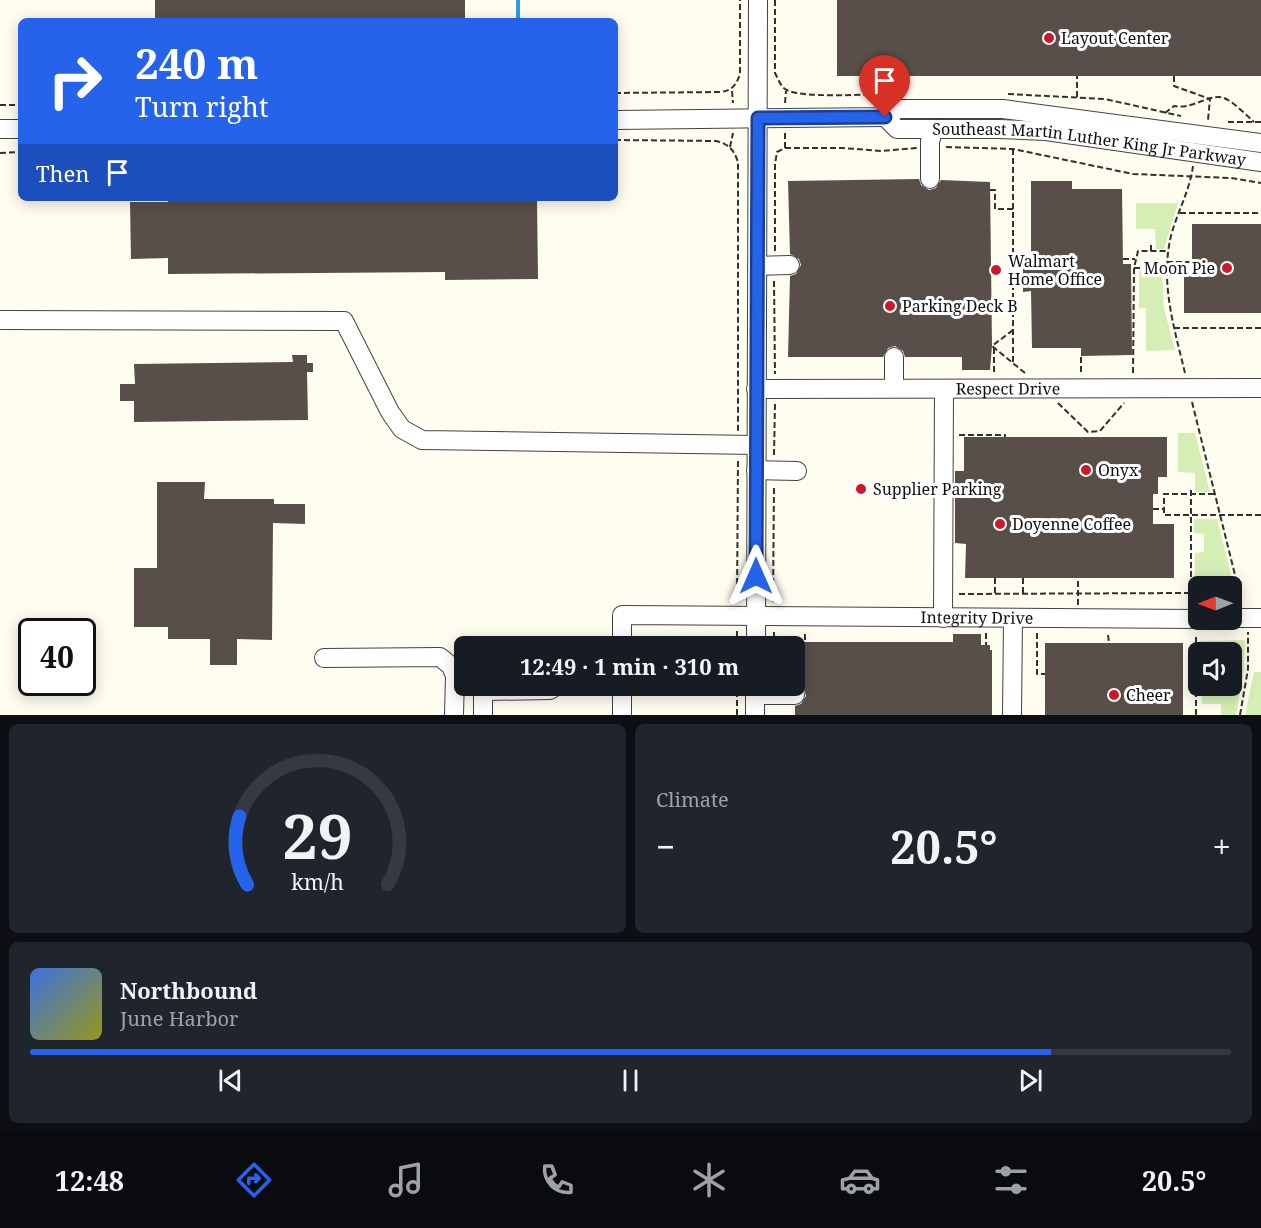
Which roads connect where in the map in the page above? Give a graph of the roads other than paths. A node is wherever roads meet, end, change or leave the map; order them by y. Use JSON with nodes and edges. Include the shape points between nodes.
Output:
{"nodes":[{"id":1,"x":758,"y":0,"type":"edge"},
{"id":2,"x":885,"y":117,"type":"junction"},
{"id":3,"x":758,"y":118,"type":"junction"},
{"id":4,"x":618,"y":120,"type":"edge"},
{"id":5,"x":0,"y":129,"type":"edge"},
{"id":6,"x":18,"y":129,"type":"edge"},
{"id":7,"x":934,"y":129,"type":"junction"},
{"id":8,"x":1261,"y":143,"type":"edge"},
{"id":9,"x":1261,"y":162,"type":"edge"},
{"id":10,"x":930,"y":179,"type":"dead end"},
{"id":11,"x":757,"y":266,"type":"junction"},
{"id":12,"x":790,"y":266,"type":"dead end"},
{"id":13,"x":0,"y":320,"type":"edge"},
{"id":14,"x":894,"y":357,"type":"dead end"},
{"id":15,"x":894,"y":388,"type":"junction"},
{"id":16,"x":1261,"y":388,"type":"edge"},
{"id":17,"x":756,"y":389,"type":"junction"},
{"id":18,"x":944,"y":389,"type":"junction"},
{"id":19,"x":756,"y":445,"type":"junction"},
{"id":20,"x":756,"y":470,"type":"junction"},
{"id":21,"x":797,"y":471,"type":"dead end"},
{"id":22,"x":756,"y":617,"type":"junction"},
{"id":23,"x":943,"y":618,"type":"junction"},
{"id":24,"x":1013,"y":619,"type":"junction"},
{"id":25,"x":1188,"y":619,"type":"edge"},
{"id":26,"x":622,"y":636,"type":"edge"},
{"id":27,"x":756,"y":636,"type":"edge"},
{"id":28,"x":324,"y":658,"type":"dead end"},
{"id":29,"x":483,"y":696,"type":"edge"},
{"id":30,"x":622,"y":696,"type":"edge"},
{"id":31,"x":755,"y":696,"type":"edge"},
{"id":32,"x":454,"y":715,"type":"edge"},
{"id":33,"x":483,"y":715,"type":"edge"},
{"id":34,"x":622,"y":715,"type":"edge"},
{"id":35,"x":755,"y":715,"type":"edge"},
{"id":36,"x":1012,"y":715,"type":"edge"}],
"edges":[{"from":1,"to":3,"type":"street"},
{"from":2,"to":3,"type":"street","name":"Southeast Martin Luther King Jr Parkway"},
{"from":2,"to":7,"type":"street","name":"Southeast Martin Luther King Jr Parkway","via":[[897,129]]},
{"from":2,"to":8,"type":"street","name":"Southeast Martin Luther King Jr Parkway","via":[[897,109],[1003,109]]},
{"from":3,"to":4,"type":"street","name":"Southeast Martin Luther King Jr Parkway"},
{"from":3,"to":11,"type":"street"},
{"from":5,"to":6,"type":"street"},
{"from":7,"to":9,"type":"street","name":"Southeast Martin Luther King Jr Parkway","via":[[1046,131]]},
{"from":7,"to":10,"type":"street","via":[[930,141]]},
{"from":11,"to":12,"type":"street"},
{"from":11,"to":17,"type":"street"},
{"from":13,"to":19,"type":"street","via":[[344,321],[390,412],[402,429],[422,440]]},
{"from":14,"to":15,"type":"street"},
{"from":15,"to":17,"type":"street","name":"Respect Drive"},
{"from":15,"to":18,"type":"street","name":"Respect Drive"},
{"from":16,"to":18,"type":"street","name":"Respect Drive","via":[[1136,384]]},
{"from":17,"to":19,"type":"street"},
{"from":18,"to":23,"type":"street"},
{"from":19,"to":20,"type":"street"},
{"from":20,"to":21,"type":"street"},
{"from":20,"to":22,"type":"street"},
{"from":22,"to":23,"type":"street","name":"Integrity Drive"},
{"from":22,"to":26,"type":"street","name":"Integrity Drive","via":[[622,615]]},
{"from":22,"to":27,"type":"street"},
{"from":23,"to":24,"type":"street","name":"Integrity Drive"},
{"from":24,"to":25,"type":"street","name":"Integrity Drive"},
{"from":24,"to":36,"type":"street"},
{"from":28,"to":32,"type":"street","via":[[440,657],[451,666],[455,676]]},
{"from":29,"to":33,"type":"street"},
{"from":30,"to":34,"type":"street"},
{"from":31,"to":35,"type":"street"}]}
